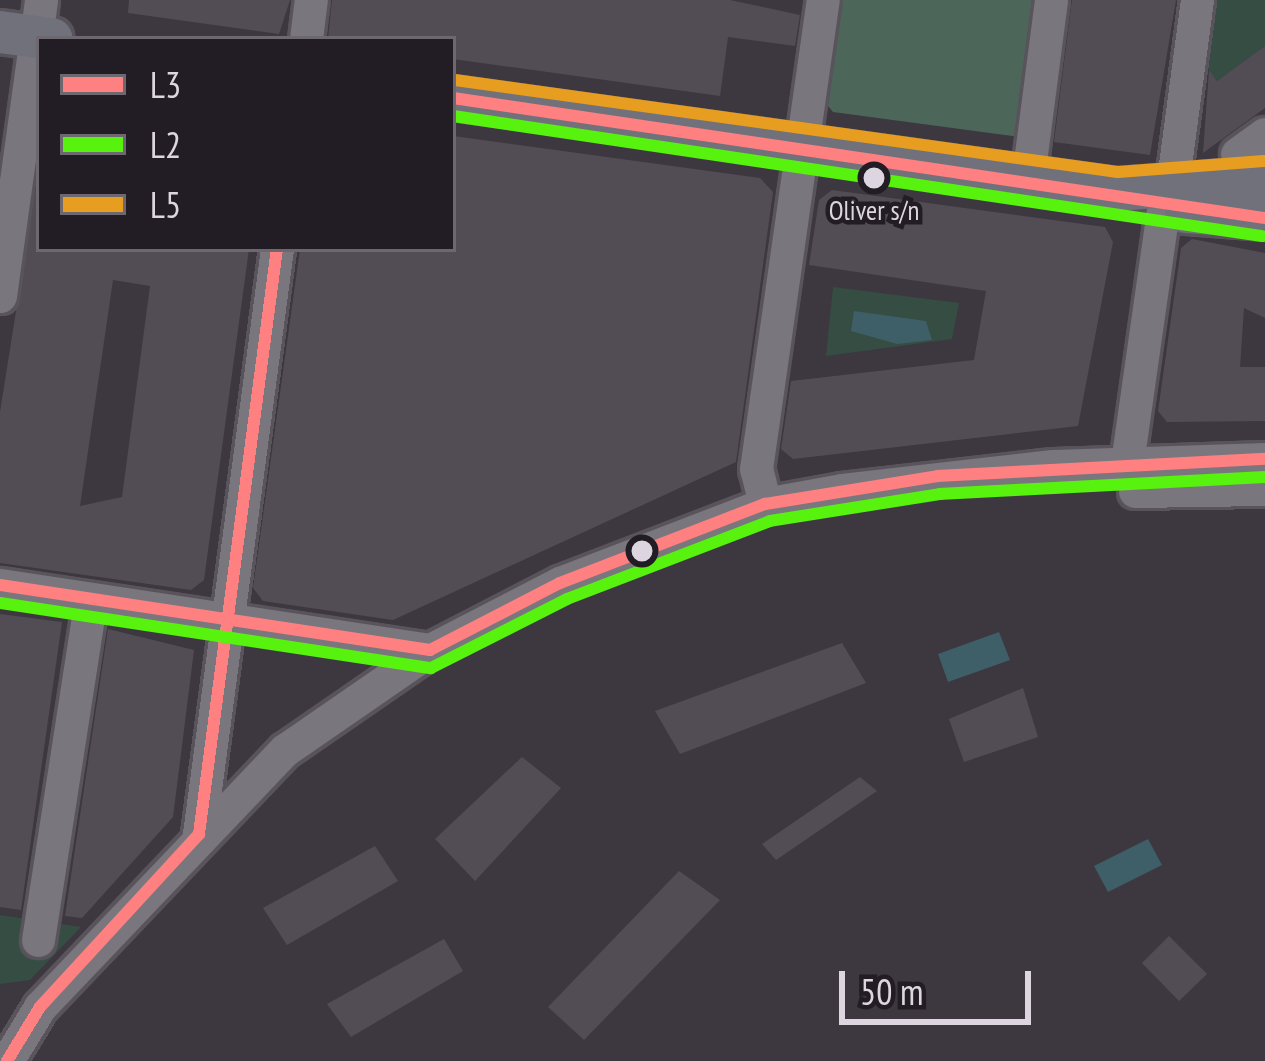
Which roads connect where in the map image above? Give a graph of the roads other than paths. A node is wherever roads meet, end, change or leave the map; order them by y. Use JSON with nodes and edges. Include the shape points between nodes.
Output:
{"nodes":[{"id":1,"x":310,"y":0,"type":"edge"},
{"id":2,"x":823,"y":0,"type":"edge"},
{"id":3,"x":1052,"y":0,"type":"edge"},
{"id":4,"x":1197,"y":0,"type":"edge"},
{"id":5,"x":32,"y":27,"type":"edge"},
{"id":6,"x":306,"y":36,"type":"edge"},
{"id":7,"x":456,"y":98,"type":"edge"},
{"id":8,"x":1265,"y":134,"type":"edge"},
{"id":9,"x":805,"y":147,"type":"junction"},
{"id":10,"x":1251,"y":166,"type":"edge"},
{"id":11,"x":1028,"y":177,"type":"junction"},
{"id":12,"x":1167,"y":199,"type":"junction"},
{"id":13,"x":1265,"y":218,"type":"edge"},
{"id":14,"x":277,"y":252,"type":"edge"},
{"id":15,"x":0,"y":296,"type":"edge"},
{"id":16,"x":1265,"y":459,"type":"edge"},
{"id":17,"x":1131,"y":477,"type":"junction"},
{"id":18,"x":1265,"y":488,"type":"edge"},
{"id":19,"x":765,"y":504,"type":"junction"},
{"id":20,"x":0,"y":585,"type":"edge"},
{"id":21,"x":91,"y":599,"type":"junction"},
{"id":22,"x":225,"y":618,"type":"junction"},
{"id":23,"x":430,"y":650,"type":"junction"},
{"id":24,"x":199,"y":834,"type":"junction"},
{"id":25,"x":38,"y":940,"type":"dead end"},
{"id":26,"x":7,"y":1061,"type":"edge"}],
"edges":[{"from":1,"to":6,"type":"street"},
{"from":2,"to":9,"type":"street"},
{"from":3,"to":11,"type":"street"},
{"from":4,"to":12,"type":"street"},
{"from":5,"to":15,"type":"street"},
{"from":7,"to":9,"type":"main road"},
{"from":8,"to":10,"type":"street"},
{"from":9,"to":11,"type":"main road"},
{"from":9,"to":19,"type":"street","via":[[756,469]]},
{"from":10,"to":12,"type":"main road"},
{"from":11,"to":12,"type":"main road"},
{"from":12,"to":13,"type":"main road"},
{"from":12,"to":17,"type":"street"},
{"from":14,"to":22,"type":"street"},
{"from":16,"to":17,"type":"street"},
{"from":17,"to":18,"type":"street"},
{"from":17,"to":19,"type":"street","via":[[938,476]]},
{"from":19,"to":23,"type":"street","via":[[560,583]]},
{"from":20,"to":21,"type":"street"},
{"from":21,"to":22,"type":"street"},
{"from":21,"to":25,"type":"street"},
{"from":22,"to":23,"type":"street"},
{"from":22,"to":24,"type":"street"},
{"from":23,"to":24,"type":"street","via":[[285,750]]},
{"from":24,"to":26,"type":"street","via":[[40,1007]]}]}
